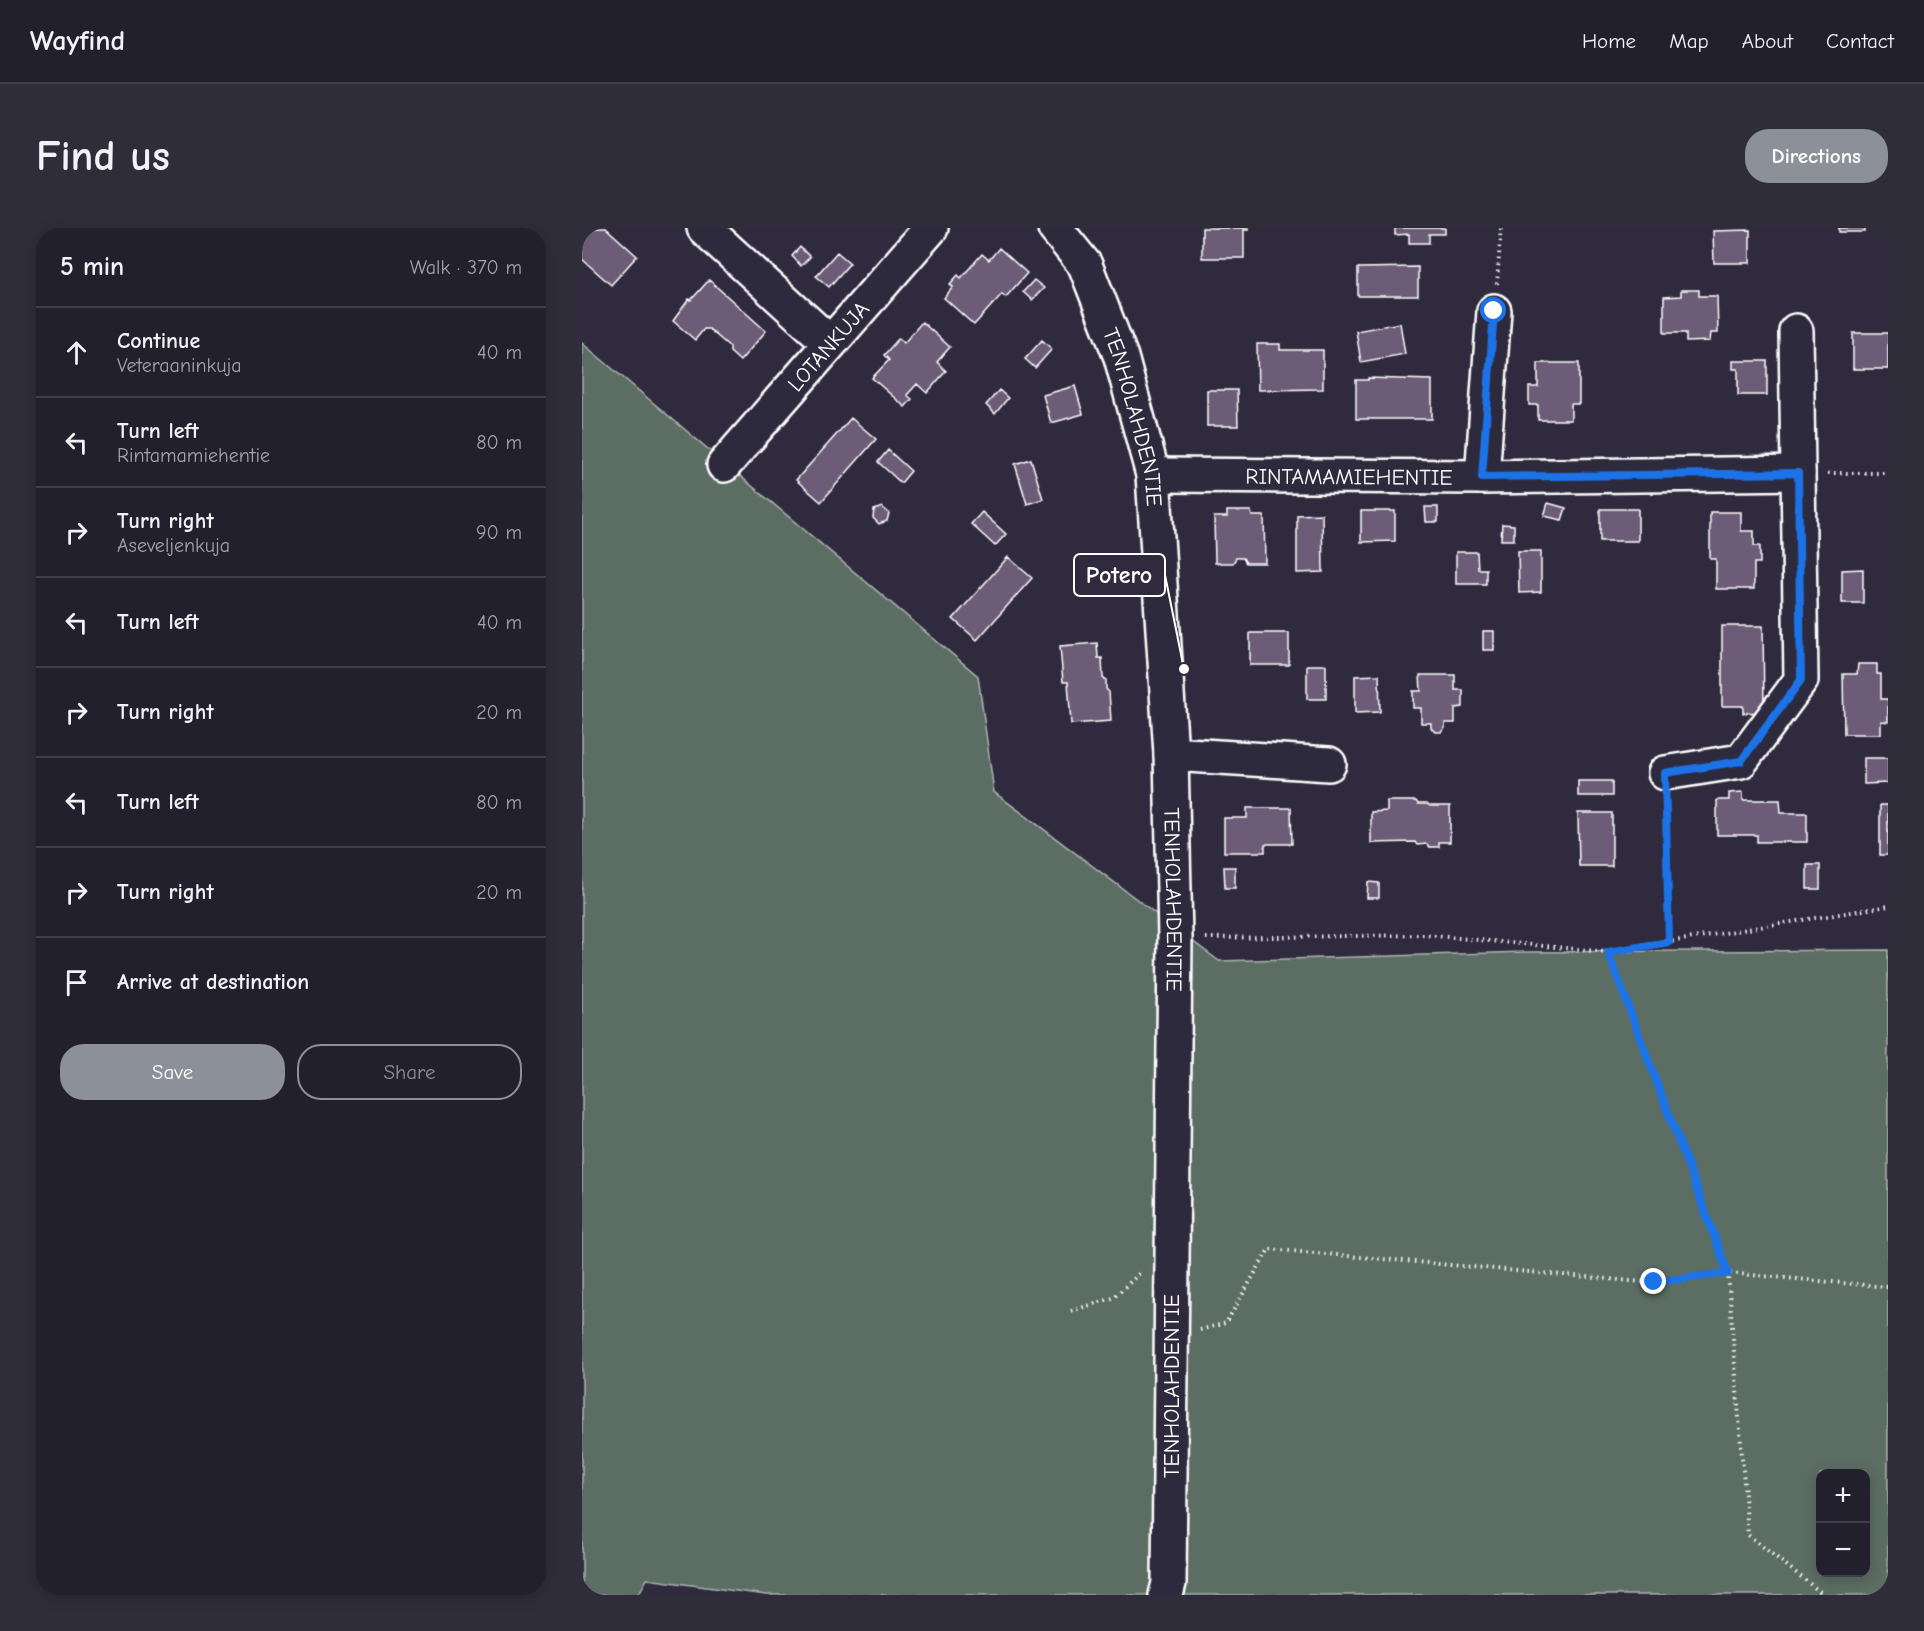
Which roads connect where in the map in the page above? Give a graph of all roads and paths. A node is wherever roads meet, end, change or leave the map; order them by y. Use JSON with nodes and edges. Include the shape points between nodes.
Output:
{"nodes":[{"id":1,"x":704,"y":228,"type":"edge"},
{"id":2,"x":931,"y":228,"type":"edge"},
{"id":3,"x":1055,"y":228,"type":"edge"},
{"id":4,"x":1501,"y":228,"type":"edge"},
{"id":5,"x":1494,"y":311,"type":"joint"},
{"id":6,"x":1796,"y":330,"type":"dead end"},
{"id":7,"x":830,"y":343,"type":"junction"},
{"id":8,"x":724,"y":465,"type":"dead end"},
{"id":9,"x":1798,"y":473,"type":"junction"},
{"id":10,"x":1888,"y":473,"type":"edge"},
{"id":11,"x":1154,"y":475,"type":"junction"},
{"id":12,"x":1482,"y":477,"type":"junction"},
{"id":13,"x":1172,"y":754,"type":"junction"},
{"id":14,"x":1329,"y":764,"type":"dead end"},
{"id":15,"x":1665,"y":773,"type":"joint"},
{"id":16,"x":1888,"y":906,"type":"edge"},
{"id":17,"x":1175,"y":938,"type":"junction"},
{"id":18,"x":1669,"y":942,"type":"junction"},
{"id":19,"x":1608,"y":952,"type":"junction"},
{"id":20,"x":1172,"y":1256,"type":"junction"},
{"id":21,"x":1728,"y":1273,"type":"junction"},
{"id":22,"x":1888,"y":1287,"type":"edge"},
{"id":23,"x":1071,"y":1311,"type":"dead end"},
{"id":24,"x":1171,"y":1338,"type":"junction"},
{"id":25,"x":1166,"y":1595,"type":"edge"},
{"id":26,"x":1824,"y":1595,"type":"edge"}],
"edges":[{"from":1,"to":7,"type":"street"},
{"from":2,"to":7,"type":"street","name":"LOTANKUJA"},
{"from":3,"to":11,"type":"street","name":"TENHOLAHDENTIE","via":[[1085,265],[1121,357]]},
{"from":4,"to":5,"type":"path"},
{"from":5,"to":12,"type":"street"},
{"from":6,"to":9,"type":"street"},
{"from":7,"to":8,"type":"street","name":"LOTANKUJA"},
{"from":9,"to":10,"type":"path"},
{"from":9,"to":12,"type":"street","name":"RINTAMAMIEHENTIE"},
{"from":9,"to":15,"type":"street","via":[[1801,680],[1741,761]]},
{"from":11,"to":12,"type":"street","name":"RINTAMAMIEHENTIE"},
{"from":11,"to":13,"type":"street","name":"TENHOLAHDENTIE"},
{"from":13,"to":14,"type":"street"},
{"from":13,"to":17,"type":"street","name":"TENHOLAHDENTIE"},
{"from":15,"to":18,"type":"path"},
{"from":16,"to":18,"type":"path"},
{"from":17,"to":19,"type":"path","via":[[1426,935]]},
{"from":17,"to":20,"type":"street","name":"TENHOLAHDENTIE"},
{"from":18,"to":19,"type":"path"},
{"from":19,"to":21,"type":"path"},
{"from":20,"to":23,"type":"path","via":[[1153,1261],[1113,1298]]},
{"from":20,"to":24,"type":"street","name":"TENHOLAHDENTIE"},
{"from":21,"to":22,"type":"path"},
{"from":21,"to":24,"type":"path","via":[[1654,1282],[1269,1249],[1226,1323]]},
{"from":21,"to":26,"type":"path","via":[[1748,1535]]},
{"from":24,"to":25,"type":"street","name":"TENHOLAHDENTIE"}]}
